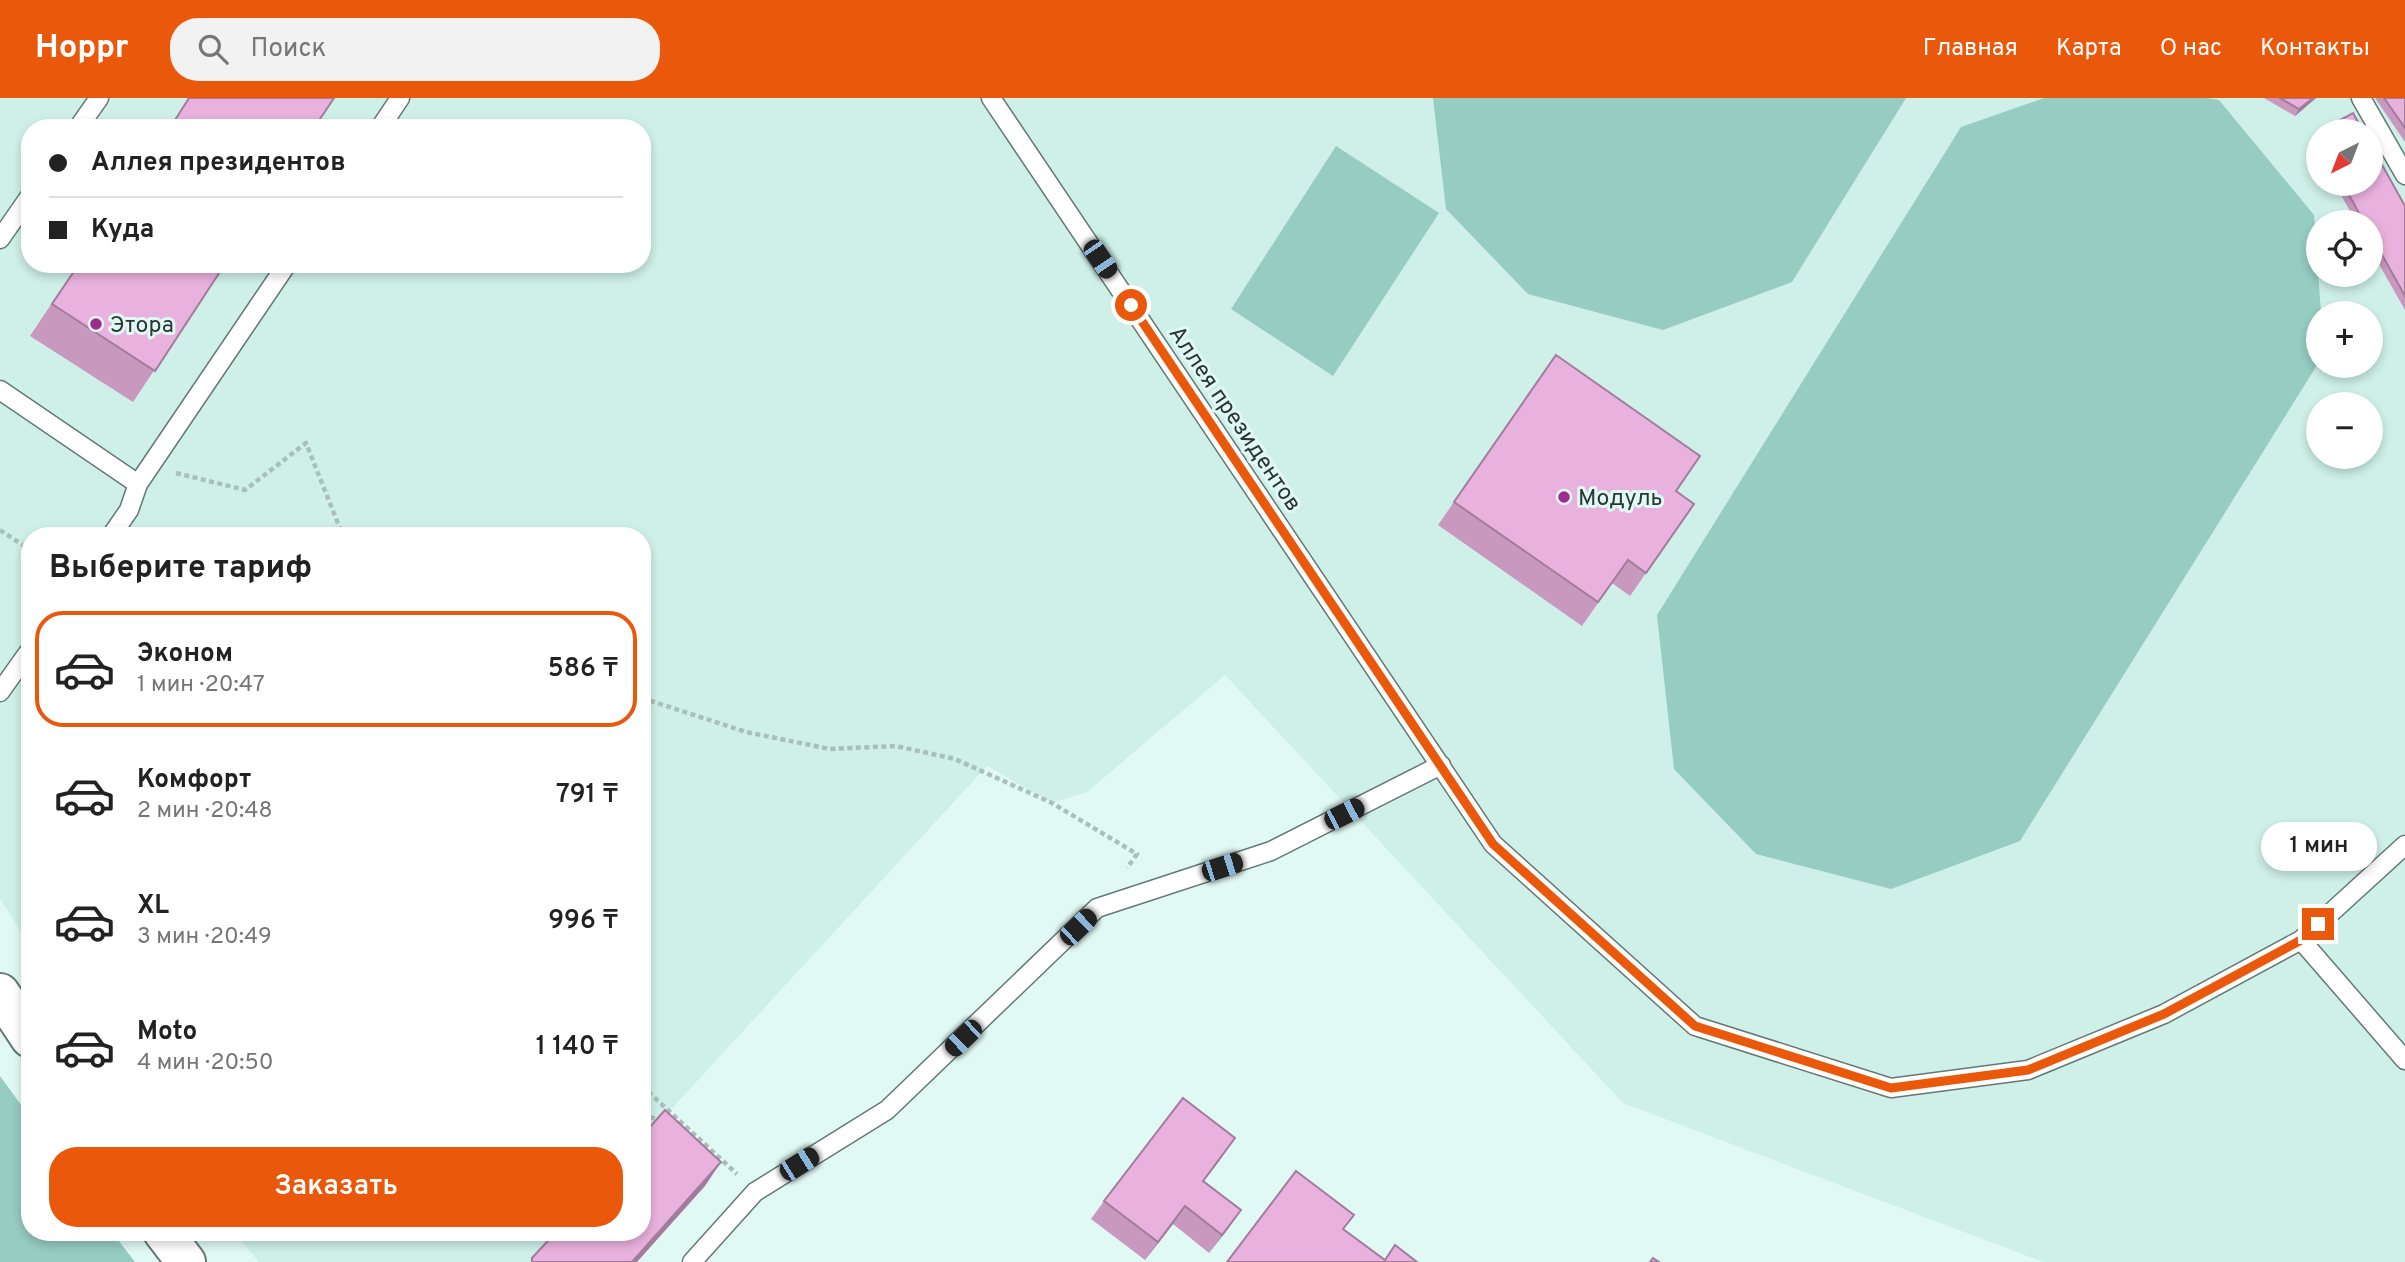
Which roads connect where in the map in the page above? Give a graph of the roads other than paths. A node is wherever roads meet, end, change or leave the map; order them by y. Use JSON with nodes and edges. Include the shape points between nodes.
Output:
{"nodes":[{"id":1,"x":99,"y":98,"type":"edge"},
{"id":2,"x":400,"y":98,"type":"edge"},
{"id":3,"x":991,"y":98,"type":"edge"},
{"id":4,"x":2361,"y":98,"type":"edge"},
{"id":5,"x":84,"y":119,"type":"edge"},
{"id":6,"x":386,"y":119,"type":"edge"},
{"id":7,"x":2405,"y":175,"type":"edge"},
{"id":8,"x":21,"y":209,"type":"edge"},
{"id":9,"x":0,"y":239,"type":"edge"},
{"id":10,"x":281,"y":273,"type":"edge"},
{"id":11,"x":0,"y":390,"type":"edge"},
{"id":12,"x":138,"y":484,"type":"junction"},
{"id":13,"x":118,"y":527,"type":"edge"},
{"id":14,"x":21,"y":663,"type":"edge"},
{"id":15,"x":0,"y":692,"type":"edge"},
{"id":16,"x":1441,"y":765,"type":"junction"},
{"id":17,"x":2405,"y":845,"type":"edge"},
{"id":18,"x":2301,"y":940,"type":"junction"},
{"id":19,"x":0,"y":993,"type":"edge"},
{"id":20,"x":21,"y":1024,"type":"edge"},
{"id":21,"x":2405,"y":1060,"type":"edge"},
{"id":22,"x":170,"y":1241,"type":"edge"},
{"id":23,"x":186,"y":1262,"type":"edge"},
{"id":24,"x":692,"y":1262,"type":"edge"}],
"edges":[{"from":1,"to":5,"type":"lane"},
{"from":2,"to":6,"type":"lane"},
{"from":3,"to":16,"type":"lane","name":"Аллея президентов"},
{"from":4,"to":7,"type":"lane"},
{"from":8,"to":9,"type":"lane"},
{"from":10,"to":12,"type":"lane"},
{"from":11,"to":12,"type":"lane"},
{"from":12,"to":13,"type":"lane","via":[[130,510]]},
{"from":14,"to":15,"type":"lane"},
{"from":16,"to":18,"type":"lane","name":"Аллея президентов","via":[[1493,844],[1695,1026],[1891,1088],[2028,1070],[2164,1014]]},
{"from":16,"to":24,"type":"lane","via":[[1272,851],[1097,908],[887,1110],[755,1192]]},
{"from":17,"to":18,"type":"lane","name":"Аллея президентов"},
{"from":18,"to":21,"type":"lane"},
{"from":19,"to":20,"type":"main road"},
{"from":22,"to":23,"type":"main road"}]}
